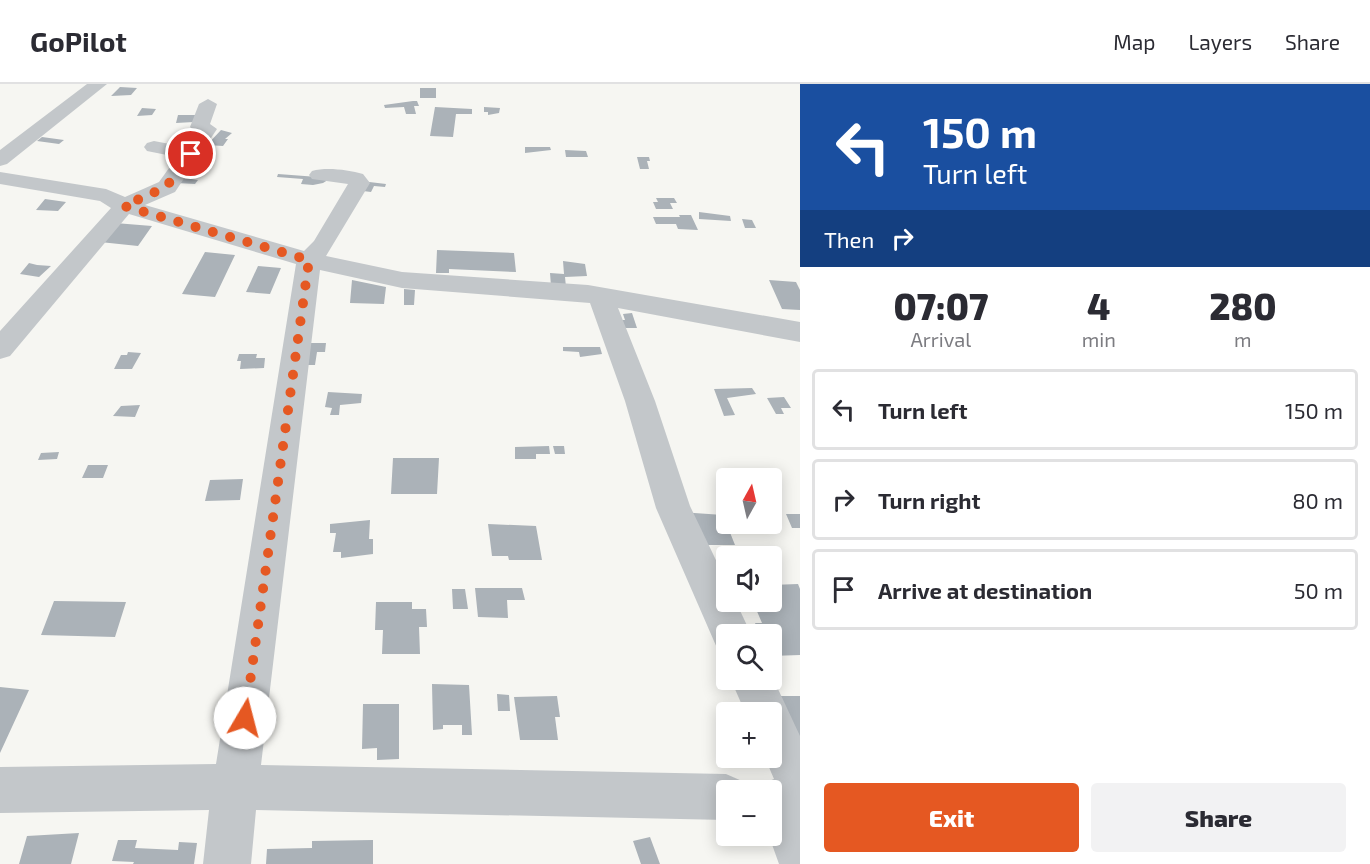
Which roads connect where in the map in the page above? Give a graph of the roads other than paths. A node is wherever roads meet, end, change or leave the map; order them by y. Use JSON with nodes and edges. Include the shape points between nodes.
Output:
{"nodes":[{"id":1,"x":98,"y":84,"type":"edge"},
{"id":2,"x":208,"y":104,"type":"dead end"},
{"id":3,"x":154,"y":147,"type":"dead end"},
{"id":4,"x":191,"y":154,"type":"junction"},
{"id":5,"x":0,"y":160,"type":"edge"},
{"id":6,"x":319,"y":175,"type":"dead end"},
{"id":7,"x":0,"y":178,"type":"edge"},
{"id":8,"x":124,"y":206,"type":"junction"},
{"id":9,"x":309,"y":260,"type":"junction"},
{"id":10,"x":600,"y":296,"type":"junction"},
{"id":11,"x":800,"y":332,"type":"edge"},
{"id":12,"x":0,"y":349,"type":"edge"},
{"id":13,"x":726,"y":624,"type":"edge"},
{"id":14,"x":782,"y":768,"type":"edge"},
{"id":15,"x":235,"y":787,"type":"junction"},
{"id":16,"x":0,"y":790,"type":"edge"},
{"id":17,"x":788,"y":795,"type":"edge"},
{"id":18,"x":716,"y":797,"type":"edge"},
{"id":19,"x":800,"y":856,"type":"edge"},
{"id":20,"x":228,"y":864,"type":"edge"}],
"edges":[{"from":1,"to":5,"type":"street"},
{"from":2,"to":4,"type":"street","via":[[199,127],[207,129]]},
{"from":3,"to":4,"type":"street"},
{"from":4,"to":8,"type":"street","via":[[166,187]]},
{"from":6,"to":9,"type":"street","via":[[356,178],[359,183],[323,245]]},
{"from":7,"to":8,"type":"street","via":[[106,196]]},
{"from":8,"to":9,"type":"street"},
{"from":8,"to":12,"type":"street"},
{"from":9,"to":10,"type":"street","via":[[402,280]]},
{"from":9,"to":15,"type":"street"},
{"from":10,"to":11,"type":"street"},
{"from":10,"to":13,"type":"street","via":[[640,401],[674,508]]},
{"from":14,"to":17,"type":"street"},
{"from":15,"to":16,"type":"street"},
{"from":15,"to":18,"type":"street"},
{"from":15,"to":20,"type":"street"},
{"from":17,"to":19,"type":"street"}]}
